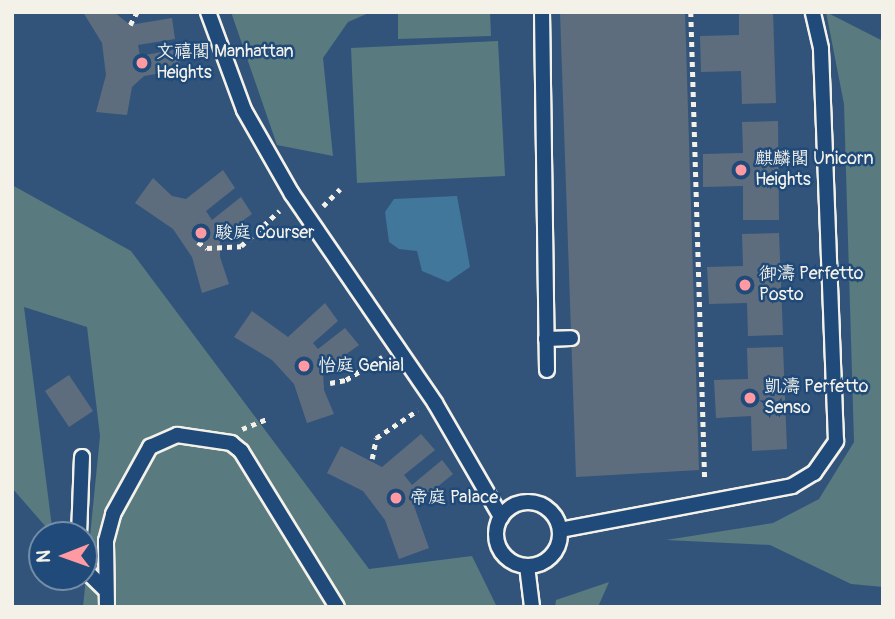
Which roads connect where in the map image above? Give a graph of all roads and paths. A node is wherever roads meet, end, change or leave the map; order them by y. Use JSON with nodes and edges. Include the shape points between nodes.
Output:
{"nodes":[{"id":1,"x":137,"y":12,"type":"edge"},
{"id":2,"x":208,"y":12,"type":"edge"},
{"id":3,"x":542,"y":12,"type":"edge"},
{"id":4,"x":691,"y":12,"type":"edge"},
{"id":5,"x":813,"y":12,"type":"edge"},
{"id":6,"x":130,"y":25,"type":"dead end"},
{"id":7,"x":340,"y":189,"type":"dead end"},
{"id":8,"x":284,"y":207,"type":"dead end"},
{"id":9,"x":317,"y":212,"type":"dead end"},
{"id":10,"x":198,"y":242,"type":"dead end"},
{"id":11,"x":571,"y":338,"type":"dead end"},
{"id":12,"x":546,"y":339,"type":"junction"},
{"id":13,"x":385,"y":354,"type":"dead end"},
{"id":14,"x":547,"y":370,"type":"dead end"},
{"id":15,"x":330,"y":383,"type":"dead end"},
{"id":16,"x":423,"y":407,"type":"dead end"},
{"id":17,"x":82,"y":457,"type":"dead end"},
{"id":18,"x":372,"y":459,"type":"dead end"},
{"id":19,"x":705,"y":480,"type":"dead end"},
{"id":20,"x":501,"y":517,"type":"junction"},
{"id":21,"x":80,"y":521,"type":"edge"},
{"id":22,"x":560,"y":530,"type":"junction"},
{"id":23,"x":527,"y":566,"type":"junction"},
{"id":24,"x":98,"y":582,"type":"edge"},
{"id":25,"x":106,"y":590,"type":"junction"},
{"id":26,"x":107,"y":607,"type":"edge"},
{"id":27,"x":337,"y":607,"type":"edge"},
{"id":28,"x":532,"y":607,"type":"edge"}],
"edges":[{"from":1,"to":6,"type":"path"},
{"from":2,"to":20,"type":"lane","via":[[244,110],[285,182],[347,280],[435,403]]},
{"from":3,"to":12,"type":"lane"},
{"from":4,"to":19,"type":"path"},
{"from":5,"to":22,"type":"lane","via":[[821,48],[836,441],[814,473],[792,486]]},
{"from":7,"to":9,"type":"path"},
{"from":8,"to":10,"type":"path","via":[[241,246],[216,249]]},
{"from":11,"to":12,"type":"lane"},
{"from":12,"to":14,"type":"lane"},
{"from":13,"to":15,"type":"path","via":[[346,380]]},
{"from":16,"to":18,"type":"path","via":[[376,438]]},
{"from":17,"to":21,"type":"lane"},
{"from":20,"to":22,"type":"lane","via":[[516,504],[535,503],[552,513]]},
{"from":20,"to":23,"type":"lane","via":[[496,535],[502,553]]},
{"from":22,"to":23,"type":"lane","via":[[548,559]]},
{"from":23,"to":28,"type":"lane"},
{"from":24,"to":25,"type":"lane"},
{"from":25,"to":26,"type":"lane"},
{"from":25,"to":27,"type":"lane","via":[[106,541],[113,514],[150,447],[177,435],[231,443],[241,451]]}]}
